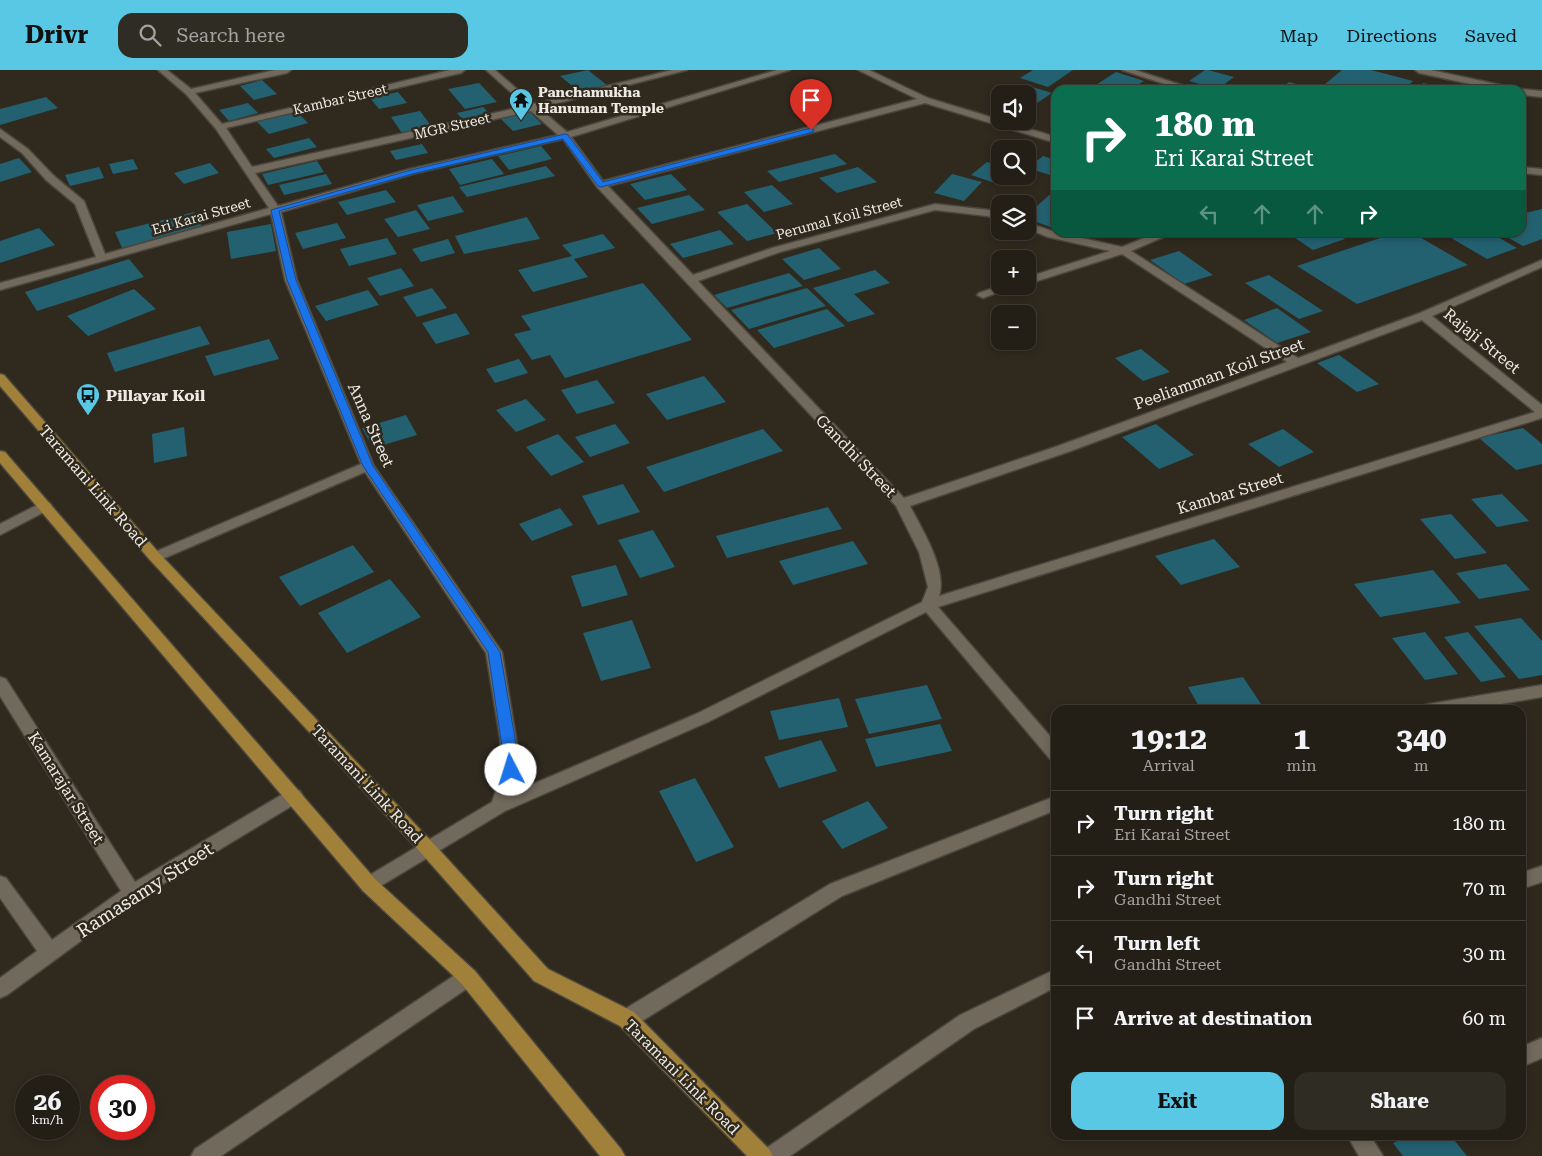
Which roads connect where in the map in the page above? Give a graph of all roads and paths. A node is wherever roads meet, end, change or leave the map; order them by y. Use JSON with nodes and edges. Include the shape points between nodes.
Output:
{"nodes":[{"id":1,"x":162,"y":70,"type":"edge"},
{"id":2,"x":288,"y":70,"type":"edge"},
{"id":3,"x":461,"y":70,"type":"edge"},
{"id":4,"x":490,"y":70,"type":"edge"},
{"id":5,"x":682,"y":70,"type":"edge"},
{"id":6,"x":786,"y":70,"type":"edge"},
{"id":7,"x":862,"y":70,"type":"edge"},
{"id":8,"x":1126,"y":70,"type":"edge"},
{"id":9,"x":1419,"y":70,"type":"edge"},
{"id":10,"x":1176,"y":85,"type":"edge"},
{"id":11,"x":1487,"y":85,"type":"edge"},
{"id":12,"x":189,"y":92,"type":"junction"},
{"id":13,"x":1526,"y":92,"type":"edge"},
{"id":14,"x":1542,"y":94,"type":"edge"},
{"id":15,"x":925,"y":100,"type":"junction"},
{"id":16,"x":534,"y":107,"type":"junction"},
{"id":17,"x":220,"y":127,"type":"junction"},
{"id":18,"x":0,"y":132,"type":"edge"},
{"id":19,"x":565,"y":136,"type":"junction"},
{"id":20,"x":1051,"y":138,"type":"edge"},
{"id":21,"x":1526,"y":170,"type":"edge"},
{"id":22,"x":249,"y":172,"type":"junction"},
{"id":23,"x":1542,"y":172,"type":"edge"},
{"id":24,"x":601,"y":185,"type":"junction"},
{"id":25,"x":275,"y":210,"type":"junction"},
{"id":26,"x":991,"y":214,"type":"edge"},
{"id":27,"x":1036,"y":229,"type":"edge"},
{"id":28,"x":1051,"y":235,"type":"edge"},
{"id":29,"x":1061,"y":237,"type":"edge"},
{"id":30,"x":1157,"y":237,"type":"edge"},
{"id":31,"x":1123,"y":250,"type":"junction"},
{"id":32,"x":102,"y":258,"type":"junction"},
{"id":33,"x":1542,"y":263,"type":"edge"},
{"id":34,"x":1036,"y":278,"type":"edge"},
{"id":35,"x":690,"y":280,"type":"junction"},
{"id":36,"x":0,"y":287,"type":"edge"},
{"id":37,"x":991,"y":292,"type":"edge"},
{"id":38,"x":982,"y":295,"type":"dead end"},
{"id":39,"x":1424,"y":315,"type":"junction"},
{"id":40,"x":1296,"y":362,"type":"junction"},
{"id":41,"x":0,"y":378,"type":"edge"},
{"id":42,"x":1542,"y":413,"type":"edge"},
{"id":43,"x":0,"y":455,"type":"edge"},
{"id":44,"x":368,"y":466,"type":"junction"},
{"id":45,"x":902,"y":504,"type":"junction"},
{"id":46,"x":45,"y":506,"type":"junction"},
{"id":47,"x":0,"y":530,"type":"edge"},
{"id":48,"x":155,"y":557,"type":"junction"},
{"id":49,"x":928,"y":605,"type":"junction"},
{"id":50,"x":0,"y":683,"type":"edge"},
{"id":51,"x":1542,"y":691,"type":"edge"},
{"id":52,"x":1459,"y":705,"type":"edge"},
{"id":53,"x":1051,"y":748,"type":"edge"},
{"id":54,"x":294,"y":796,"type":"junction"},
{"id":55,"x":1051,"y":805,"type":"edge"},
{"id":56,"x":499,"y":806,"type":"junction"},
{"id":57,"x":428,"y":849,"type":"junction"},
{"id":58,"x":1542,"y":874,"type":"edge"},
{"id":59,"x":1526,"y":879,"type":"edge"},
{"id":60,"x":0,"y":884,"type":"edge"},
{"id":61,"x":369,"y":885,"type":"junction"},
{"id":62,"x":132,"y":894,"type":"junction"},
{"id":63,"x":50,"y":953,"type":"junction"},
{"id":64,"x":468,"y":977,"type":"junction"},
{"id":65,"x":1051,"y":980,"type":"edge"},
{"id":66,"x":0,"y":989,"type":"edge"},
{"id":67,"x":627,"y":1019,"type":"junction"},
{"id":68,"x":1542,"y":1048,"type":"edge"},
{"id":69,"x":1526,"y":1055,"type":"edge"},
{"id":70,"x":1361,"y":1140,"type":"edge"},
{"id":71,"x":202,"y":1156,"type":"edge"},
{"id":72,"x":614,"y":1156,"type":"edge"},
{"id":73,"x":762,"y":1156,"type":"edge"},
{"id":74,"x":772,"y":1156,"type":"edge"},
{"id":75,"x":1372,"y":1156,"type":"edge"}],
"edges":[{"from":1,"to":12,"type":"street","name":"Anna Street"},
{"from":2,"to":12,"type":"street"},
{"from":3,"to":17,"type":"street","name":"Kambar Street"},
{"from":4,"to":16,"type":"street","name":"Gandhi Street"},
{"from":5,"to":16,"type":"street","name":"MGR Street"},
{"from":6,"to":19,"type":"street","name":"Eri Karai Street"},
{"from":7,"to":15,"type":"street"},
{"from":8,"to":10,"type":"street"},
{"from":9,"to":11,"type":"street"},
{"from":12,"to":17,"type":"street","name":"Anna Street"},
{"from":13,"to":14,"type":"street"},
{"from":15,"to":20,"type":"street"},
{"from":15,"to":24,"type":"street"},
{"from":16,"to":19,"type":"street","name":"Gandhi Street"},
{"from":16,"to":22,"type":"street","name":"MGR Street"},
{"from":17,"to":22,"type":"street","name":"Anna Street"},
{"from":18,"to":32,"type":"street","via":[[80,202]]},
{"from":19,"to":24,"type":"street","name":"Gandhi Street"},
{"from":19,"to":25,"type":"street","name":"Eri Karai Street"},
{"from":21,"to":23,"type":"street"},
{"from":22,"to":25,"type":"street","name":"Anna Street"},
{"from":24,"to":35,"type":"street","name":"Gandhi Street"},
{"from":25,"to":32,"type":"street","name":"Eri Karai Street"},
{"from":25,"to":44,"type":"street","name":"Anna Street","via":[[292,280]]},
{"from":26,"to":35,"type":"street","name":"Perumal Koil Street","via":[[935,207],[776,250]]},
{"from":27,"to":28,"type":"street"},
{"from":29,"to":31,"type":"street"},
{"from":30,"to":31,"type":"street"},
{"from":31,"to":34,"type":"street"},
{"from":31,"to":40,"type":"street"},
{"from":32,"to":36,"type":"street","name":"Eri Karai Street"},
{"from":33,"to":39,"type":"street","name":"Peeliamman Koil Street"},
{"from":35,"to":45,"type":"street","name":"Gandhi Street"},
{"from":37,"to":38,"type":"street"},
{"from":39,"to":40,"type":"street","name":"Peeliamman Koil Street"},
{"from":39,"to":42,"type":"street","name":"Rajaji Street"},
{"from":40,"to":45,"type":"street","name":"Peeliamman Koil Street","via":[[1063,449]]},
{"from":41,"to":48,"type":"main road","name":"Taramani Link Road"},
{"from":42,"to":49,"type":"street","name":"Kambar Street"},
{"from":43,"to":46,"type":"main road"},
{"from":44,"to":48,"type":"street"},
{"from":44,"to":56,"type":"street","name":"Anna Street","via":[[494,652],[511,770]]},
{"from":45,"to":49,"type":"street","name":"Gandhi Street","via":[[926,552],[935,587]]},
{"from":46,"to":47,"type":"street"},
{"from":46,"to":54,"type":"main road"},
{"from":48,"to":57,"type":"main road","name":"Taramani Link Road"},
{"from":49,"to":53,"type":"street"},
{"from":49,"to":56,"type":"street","name":"Kambar Street","via":[[702,718]]},
{"from":50,"to":62,"type":"street","name":"Kamarajar Street"},
{"from":51,"to":52,"type":"street"},
{"from":54,"to":61,"type":"main road"},
{"from":54,"to":62,"type":"street","name":"Ramasamy Street"},
{"from":55,"to":67,"type":"street","via":[[836,890]]},
{"from":56,"to":57,"type":"street","name":"Kambar Street"},
{"from":57,"to":61,"type":"street","name":"Kambar Street"},
{"from":57,"to":67,"type":"main road","name":"Taramani Link Road","via":[[541,975]]},
{"from":58,"to":59,"type":"street"},
{"from":60,"to":63,"type":"street"},
{"from":61,"to":64,"type":"main road"},
{"from":62,"to":63,"type":"street","name":"Ramasamy Street"},
{"from":63,"to":66,"type":"street","name":"Ramasamy Street"},
{"from":64,"to":71,"type":"street"},
{"from":64,"to":72,"type":"main road"},
{"from":65,"to":74,"type":"street","via":[[967,1022]]},
{"from":67,"to":73,"type":"main road","name":"Taramani Link Road"},
{"from":68,"to":69,"type":"street"},
{"from":70,"to":75,"type":"street"}]}
